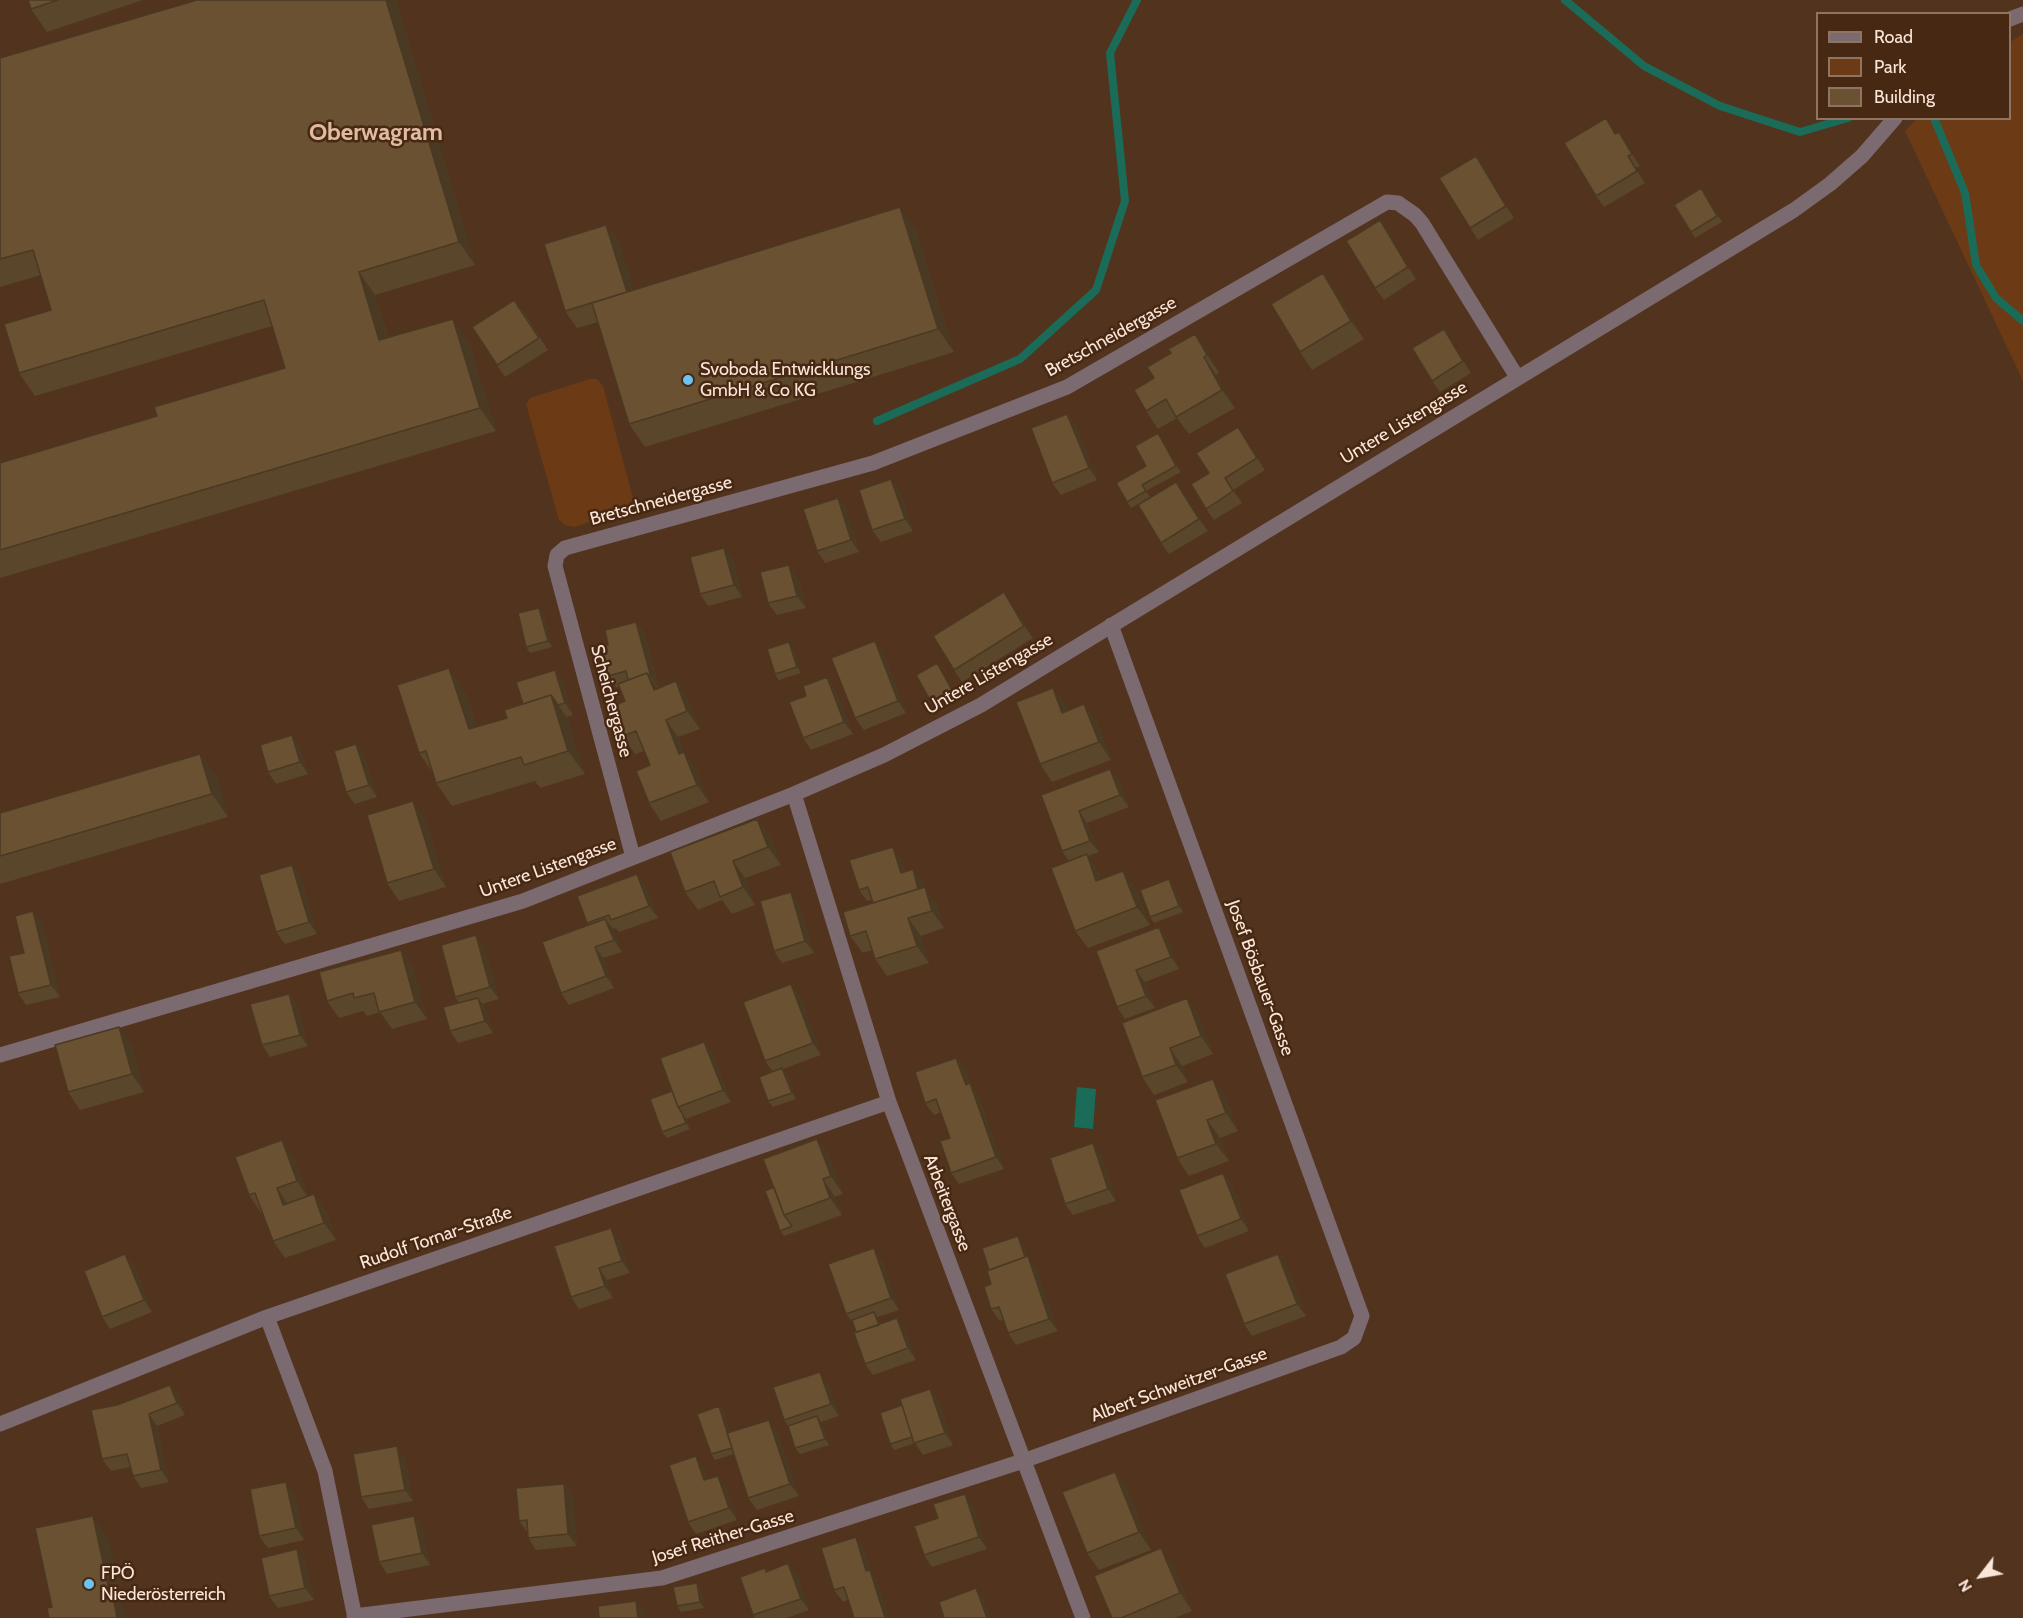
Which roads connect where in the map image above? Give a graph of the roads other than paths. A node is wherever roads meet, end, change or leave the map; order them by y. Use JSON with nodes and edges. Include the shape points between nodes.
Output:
{"nodes":[{"id":1,"x":1893,"y":120,"type":"edge"},
{"id":2,"x":1517,"y":377,"type":"junction"},
{"id":3,"x":557,"y":555,"type":"joint"},
{"id":4,"x":1111,"y":625,"type":"junction"},
{"id":5,"x":794,"y":794,"type":"junction"},
{"id":6,"x":633,"y":857,"type":"junction"},
{"id":7,"x":0,"y":1055,"type":"edge"},
{"id":8,"x":889,"y":1102,"type":"junction"},
{"id":9,"x":267,"y":1317,"type":"junction"},
{"id":10,"x":1348,"y":1343,"type":"joint"},
{"id":11,"x":0,"y":1424,"type":"edge"},
{"id":12,"x":1023,"y":1461,"type":"junction"},
{"id":13,"x":354,"y":1617,"type":"edge"},
{"id":14,"x":1083,"y":1618,"type":"edge"}],
"edges":[{"from":1,"to":2,"type":"street","name":"Untere Listengasse","via":[[1862,156],[1794,210]]},
{"from":2,"to":3,"type":"street","name":"Bretschneidergasse","via":[[1422,223],[1398,203],[1387,202],[1067,387],[873,463],[565,548]]},
{"from":2,"to":4,"type":"street","name":"Untere Listengasse"},
{"from":3,"to":6,"type":"street","name":"Scheichergasse","via":[[555,566]]},
{"from":4,"to":5,"type":"street","name":"Untere Listengasse","via":[[981,705],[884,755]]},
{"from":4,"to":10,"type":"street","name":"Josef Bösbauer-Gasse","via":[[1362,1316]]},
{"from":5,"to":6,"type":"street","name":"Untere Listengasse"},
{"from":5,"to":8,"type":"street","name":"Arbeitergasse"},
{"from":6,"to":7,"type":"street","name":"Untere Listengasse","via":[[523,902]]},
{"from":8,"to":9,"type":"street","name":"Rudolf Tornar-Straße"},
{"from":8,"to":12,"type":"street","name":"Arbeitergasse"},
{"from":9,"to":11,"type":"street","name":"Rudolf Tornar-Straße"},
{"from":9,"to":13,"type":"street","via":[[325,1471]]},
{"from":10,"to":12,"type":"street","name":"Albert Schweitzer-Gasse"},
{"from":12,"to":13,"type":"street","name":"Josef Reither-Gasse","via":[[662,1578]]},
{"from":12,"to":14,"type":"street","name":"Arbeitergasse"}]}
